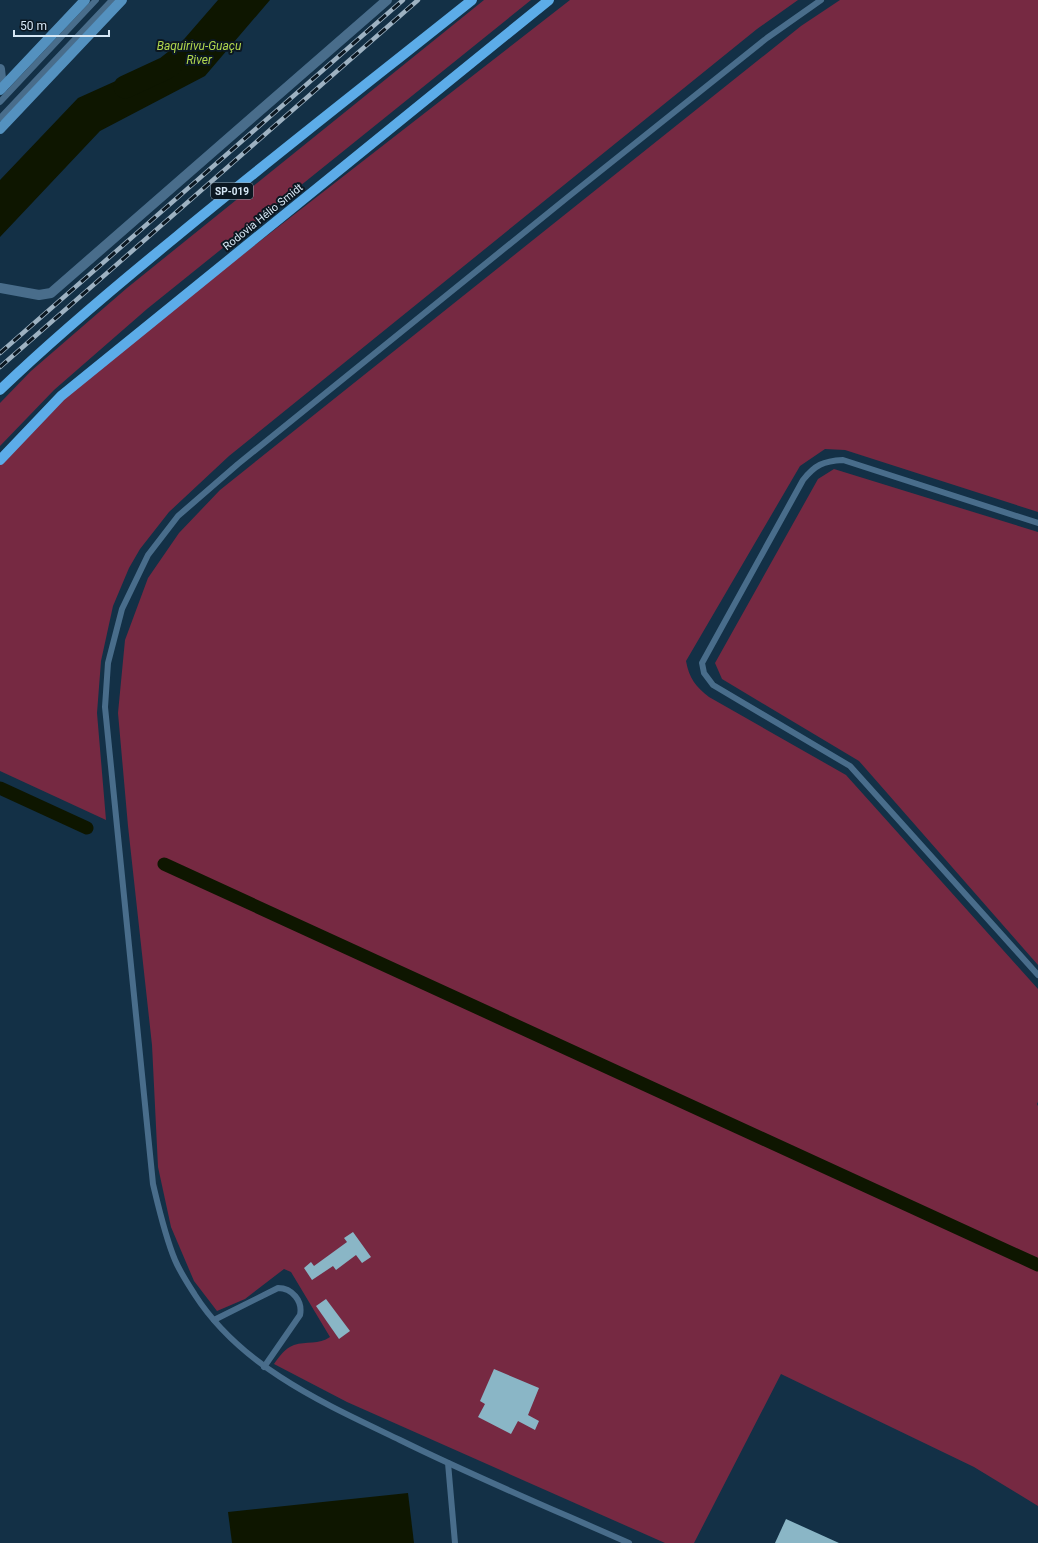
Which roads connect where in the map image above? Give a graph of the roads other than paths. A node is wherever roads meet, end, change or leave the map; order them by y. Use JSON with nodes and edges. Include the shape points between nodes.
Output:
{"nodes":[{"id":1,"x":85,"y":0,"type":"edge"},
{"id":2,"x":96,"y":0,"type":"edge"},
{"id":3,"x":112,"y":0,"type":"edge"},
{"id":4,"x":122,"y":0,"type":"edge"},
{"id":5,"x":387,"y":0,"type":"edge"},
{"id":6,"x":472,"y":0,"type":"edge"},
{"id":7,"x":549,"y":0,"type":"edge"},
{"id":8,"x":821,"y":0,"type":"edge"},
{"id":9,"x":0,"y":69,"type":"edge"},
{"id":10,"x":1,"y":89,"type":"edge"},
{"id":11,"x":0,"y":102,"type":"edge"},
{"id":12,"x":0,"y":118,"type":"edge"},
{"id":13,"x":0,"y":129,"type":"edge"},
{"id":14,"x":0,"y":288,"type":"edge"},
{"id":15,"x":0,"y":390,"type":"edge"},
{"id":16,"x":0,"y":460,"type":"edge"},
{"id":17,"x":1038,"y":523,"type":"edge"},
{"id":18,"x":1038,"y":975,"type":"edge"},
{"id":19,"x":214,"y":1320,"type":"junction"},
{"id":20,"x":264,"y":1367,"type":"junction"},
{"id":21,"x":448,"y":1463,"type":"junction"},
{"id":22,"x":455,"y":1543,"type":"edge"},
{"id":23,"x":629,"y":1543,"type":"edge"}],
"edges":[{"from":1,"to":10,"type":"main road"},
{"from":2,"to":11,"type":"lane"},
{"from":3,"to":12,"type":"lane"},
{"from":4,"to":13,"type":"main road"},
{"from":5,"to":14,"type":"street","via":[[51,293],[39,295]]},
{"from":6,"to":15,"type":"main road","number":"SP-019","via":[[120,283]]},
{"from":7,"to":16,"type":"main road","name":"Rodovia Hélio Smidt","via":[[61,396]]},
{"from":8,"to":19,"type":"lane","via":[[767,38],[238,464],[178,516],[148,555],[122,609],[108,663],[105,706],[153,1184],[175,1260],[195,1296]]},
{"from":9,"to":10,"type":"street"},
{"from":17,"to":18,"type":"lane","via":[[843,460],[824,463],[812,469],[803,480],[702,663],[704,673],[713,685],[850,766]]},
{"from":19,"to":20,"type":"lane"},
{"from":19,"to":20,"type":"lane","via":[[278,1288],[284,1288],[297,1298],[301,1308],[300,1315]]},
{"from":20,"to":21,"type":"lane","via":[[323,1403]]},
{"from":21,"to":22,"type":"lane"},
{"from":21,"to":23,"type":"lane"}]}
